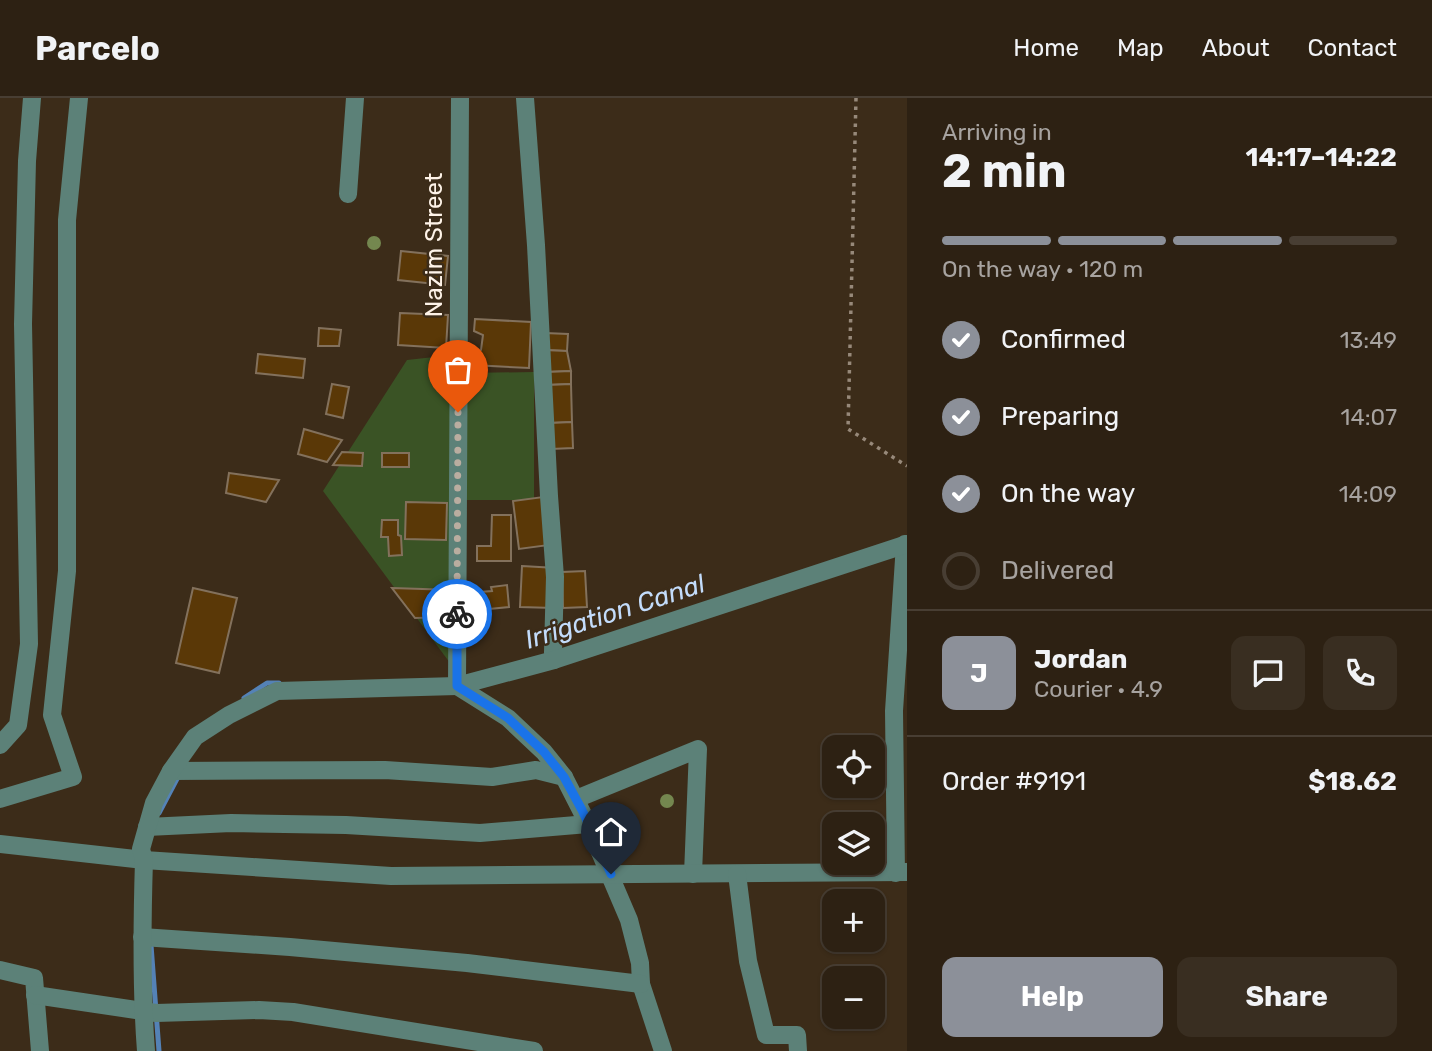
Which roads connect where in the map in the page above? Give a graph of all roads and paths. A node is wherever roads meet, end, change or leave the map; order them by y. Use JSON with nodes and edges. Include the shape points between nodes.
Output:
{"nodes":[{"id":1,"x":32,"y":98,"type":"edge"},
{"id":2,"x":79,"y":98,"type":"edge"},
{"id":3,"x":355,"y":98,"type":"edge"},
{"id":4,"x":460,"y":98,"type":"edge"},
{"id":5,"x":525,"y":98,"type":"edge"},
{"id":6,"x":856,"y":98,"type":"edge"},
{"id":7,"x":348,"y":194,"type":"dead end"},
{"id":8,"x":907,"y":466,"type":"edge"},
{"id":9,"x":906,"y":544,"type":"edge"},
{"id":10,"x":554,"y":660,"type":"junction"},
{"id":11,"x":457,"y":686,"type":"junction"},
{"id":12,"x":0,"y":744,"type":"edge"},
{"id":13,"x":171,"y":771,"type":"junction"},
{"id":14,"x":564,"y":777,"type":"junction"},
{"id":15,"x":0,"y":799,"type":"edge"},
{"id":16,"x":576,"y":799,"type":"junction"},
{"id":17,"x":588,"y":824,"type":"junction"},
{"id":18,"x":147,"y":827,"type":"junction"},
{"id":19,"x":0,"y":844,"type":"edge"},
{"id":20,"x":144,"y":860,"type":"junction"},
{"id":21,"x":902,"y":873,"type":"edge"},
{"id":22,"x":611,"y":874,"type":"junction"},
{"id":23,"x":693,"y":874,"type":"junction"},
{"id":24,"x":737,"y":874,"type":"junction"},
{"id":25,"x":142,"y":937,"type":"junction"},
{"id":26,"x":0,"y":970,"type":"edge"},
{"id":27,"x":641,"y":984,"type":"junction"},
{"id":28,"x":35,"y":995,"type":"junction"},
{"id":29,"x":143,"y":1011,"type":"junction"},
{"id":30,"x":40,"y":1051,"type":"edge"},
{"id":31,"x":145,"y":1051,"type":"edge"},
{"id":32,"x":534,"y":1051,"type":"edge"},
{"id":33,"x":663,"y":1051,"type":"edge"},
{"id":34,"x":798,"y":1051,"type":"edge"}],
"edges":[{"from":1,"to":12,"type":"street","via":[[23,324],[29,645],[18,725]]},
{"from":2,"to":15,"type":"street","via":[[66,220],[67,571],[52,715],[73,777]]},
{"from":3,"to":7,"type":"street"},
{"from":4,"to":11,"type":"street","name":"Nazim Street"},
{"from":5,"to":10,"type":"street","via":[[555,577]]},
{"from":6,"to":8,"type":"path","via":[[848,429]]},
{"from":9,"to":10,"type":"street"},
{"from":9,"to":21,"type":"street","via":[[894,711]]},
{"from":10,"to":11,"type":"street"},
{"from":11,"to":13,"type":"street","via":[[277,691],[195,737]]},
{"from":11,"to":14,"type":"street","via":[[508,718]]},
{"from":13,"to":14,"type":"street","via":[[386,769],[492,777],[537,770]]},
{"from":13,"to":18,"type":"street"},
{"from":14,"to":16,"type":"street"},
{"from":16,"to":17,"type":"street"},
{"from":16,"to":23,"type":"street","via":[[698,748]]},
{"from":17,"to":18,"type":"street","via":[[480,833],[346,825]]},
{"from":17,"to":22,"type":"street"},
{"from":18,"to":20,"type":"street","via":[[141,849]]},
{"from":19,"to":20,"type":"street"},
{"from":20,"to":22,"type":"street","via":[[391,876]]},
{"from":20,"to":25,"type":"street"},
{"from":21,"to":24,"type":"street"},
{"from":22,"to":23,"type":"street"},
{"from":22,"to":27,"type":"street","via":[[629,920]]},
{"from":23,"to":24,"type":"street"},
{"from":24,"to":34,"type":"street","via":[[748,961],[766,1035],[797,1035]]},
{"from":25,"to":27,"type":"street","via":[[467,963]]},
{"from":25,"to":29,"type":"street"},
{"from":26,"to":28,"type":"street","via":[[34,978]]},
{"from":27,"to":33,"type":"street"},
{"from":28,"to":29,"type":"street"},
{"from":28,"to":30,"type":"street"},
{"from":29,"to":31,"type":"street"},
{"from":29,"to":32,"type":"street","via":[[293,1012]]}]}
